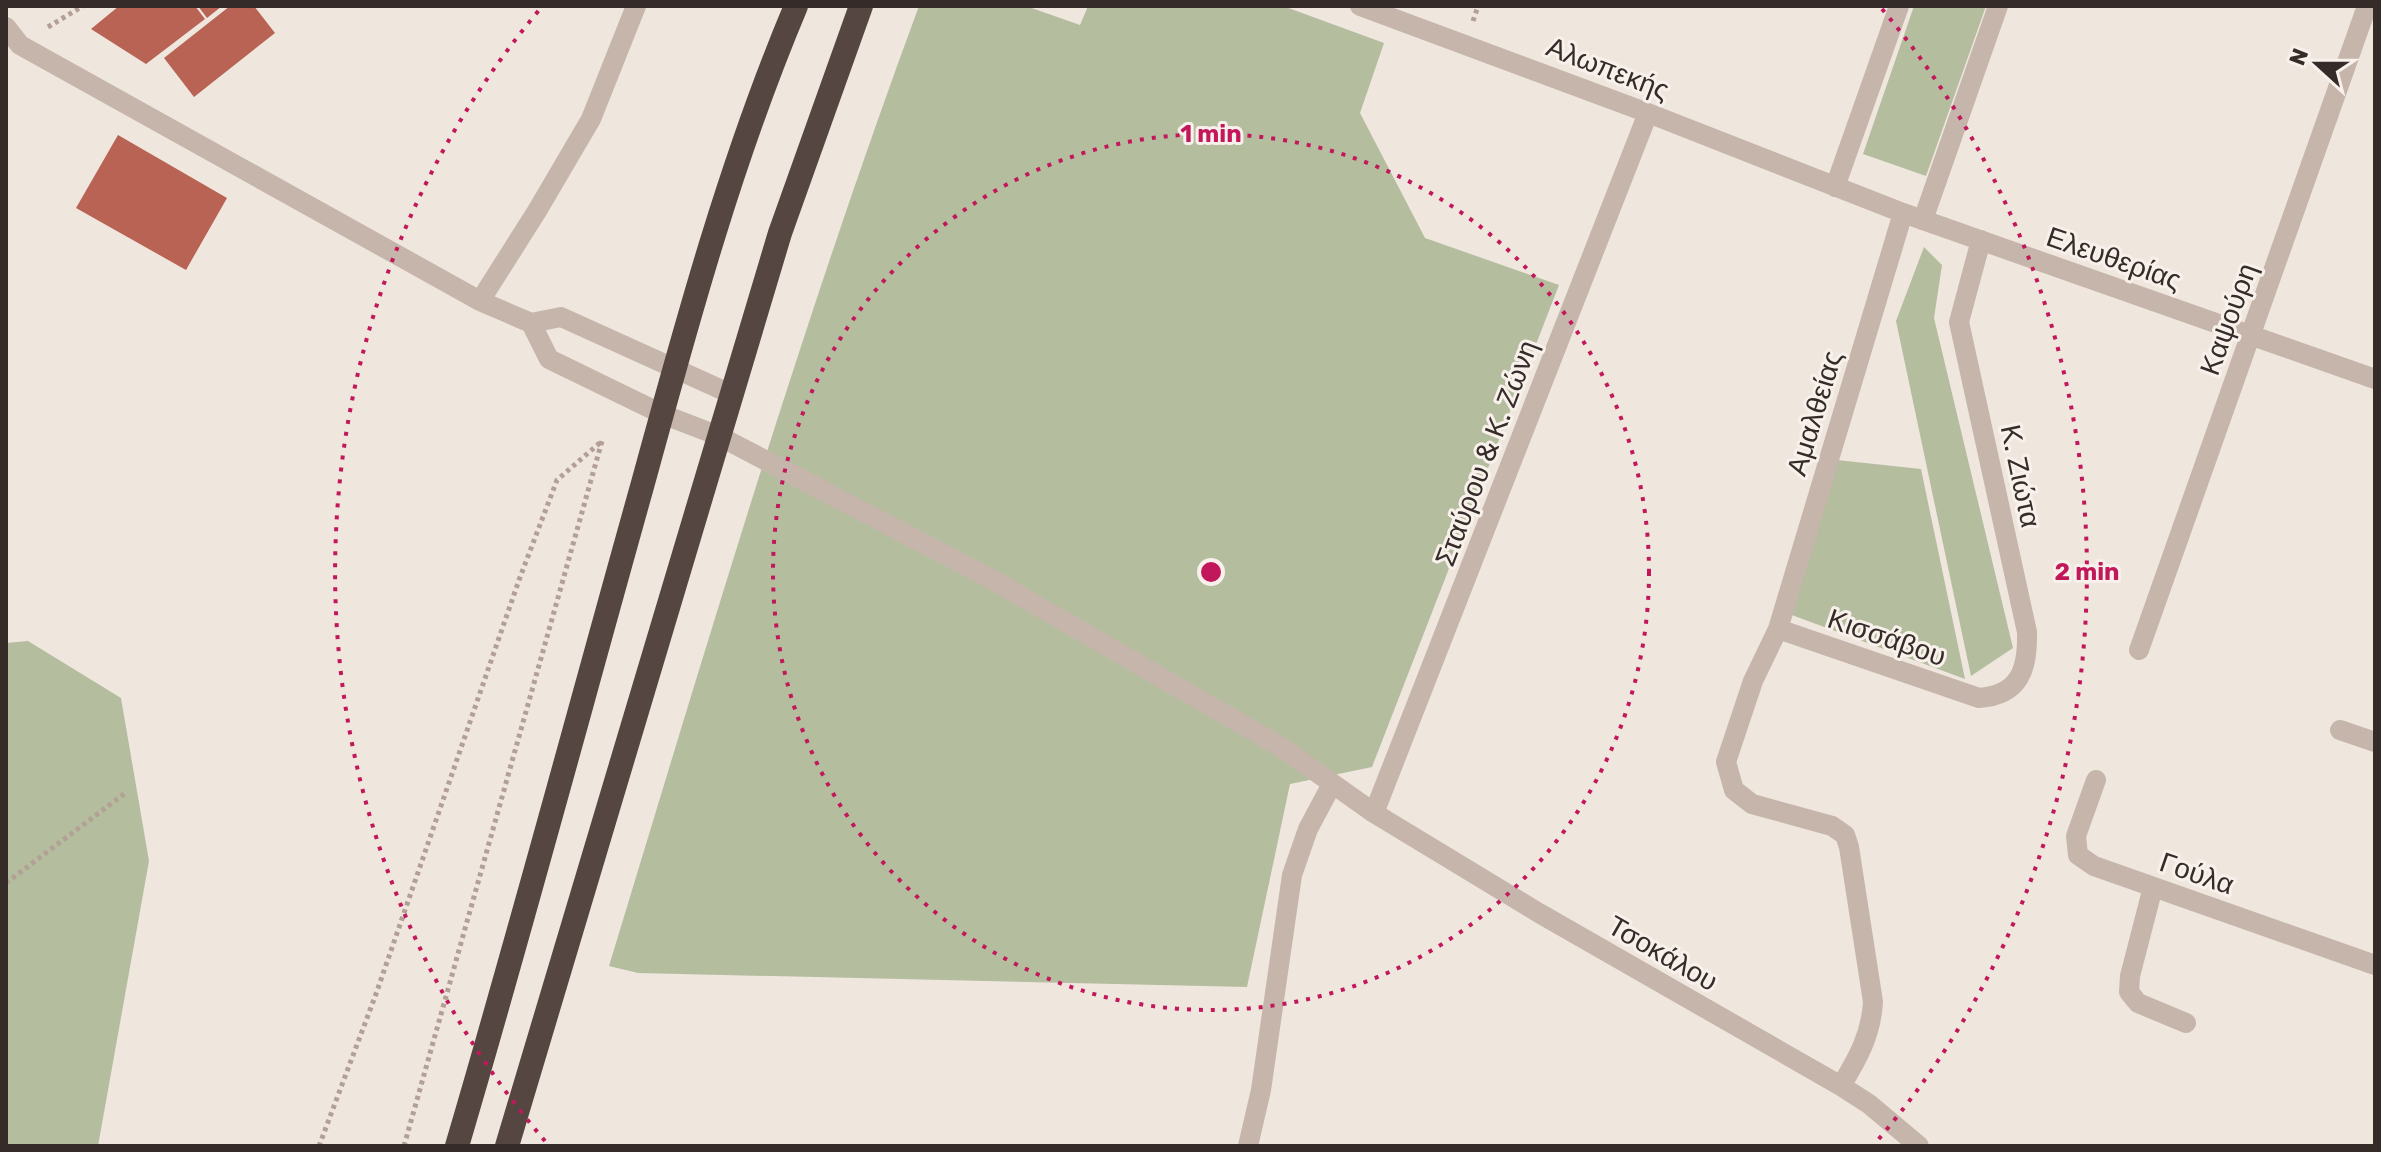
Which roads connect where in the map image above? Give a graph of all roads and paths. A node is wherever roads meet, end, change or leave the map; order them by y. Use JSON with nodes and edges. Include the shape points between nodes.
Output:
{"nodes":[{"id":1,"x":83,"y":6,"type":"edge"},
{"id":2,"x":636,"y":6,"type":"edge"},
{"id":3,"x":796,"y":6,"type":"edge"},
{"id":4,"x":861,"y":6,"type":"edge"},
{"id":5,"x":1360,"y":6,"type":"edge"},
{"id":6,"x":1899,"y":6,"type":"edge"},
{"id":7,"x":1998,"y":6,"type":"edge"},
{"id":8,"x":2367,"y":6,"type":"edge"},
{"id":9,"x":6,"y":27,"type":"edge"},
{"id":10,"x":20,"y":45,"type":"junction"},
{"id":11,"x":1648,"y":113,"type":"junction"},
{"id":12,"x":1835,"y":187,"type":"junction"},
{"id":13,"x":1903,"y":213,"type":"junction"},
{"id":14,"x":1923,"y":220,"type":"junction"},
{"id":15,"x":1981,"y":240,"type":"junction"},
{"id":16,"x":480,"y":301,"type":"junction"},
{"id":17,"x":531,"y":323,"type":"junction"},
{"id":18,"x":2252,"y":336,"type":"junction"},
{"id":19,"x":674,"y":369,"type":"junction"},
{"id":20,"x":2375,"y":379,"type":"edge"},
{"id":21,"x":731,"y":394,"type":"junction"},
{"id":22,"x":662,"y":414,"type":"junction"},
{"id":23,"x":719,"y":436,"type":"junction"},
{"id":24,"x":1778,"y":629,"type":"junction"},
{"id":25,"x":2139,"y":650,"type":"dead end"},
{"id":26,"x":1979,"y":698,"type":"joint"},
{"id":27,"x":2340,"y":730,"type":"dead end"},
{"id":28,"x":2375,"y":742,"type":"edge"},
{"id":29,"x":2096,"y":780,"type":"dead end"},
{"id":30,"x":1332,"y":784,"type":"junction"},
{"id":31,"x":124,"y":794,"type":"dead end"},
{"id":32,"x":1374,"y":813,"type":"junction"},
{"id":33,"x":6,"y":883,"type":"edge"},
{"id":34,"x":2153,"y":887,"type":"junction"},
{"id":35,"x":2375,"y":965,"type":"edge"},
{"id":36,"x":2186,"y":1023,"type":"dead end"},
{"id":37,"x":1841,"y":1086,"type":"junction"},
{"id":38,"x":319,"y":1146,"type":"edge"},
{"id":39,"x":404,"y":1146,"type":"edge"},
{"id":40,"x":457,"y":1146,"type":"edge"},
{"id":41,"x":507,"y":1146,"type":"edge"},
{"id":42,"x":1248,"y":1146,"type":"edge"},
{"id":43,"x":1919,"y":1146,"type":"edge"}],
"edges":[{"from":1,"to":10,"type":"path"},
{"from":2,"to":16,"type":"street","via":[[591,119]]},
{"from":3,"to":19,"type":"highway","via":[[722,211]]},
{"from":4,"to":21,"type":"highway","via":[[780,233]]},
{"from":5,"to":11,"type":"street","name":"Αλωπεκής"},
{"from":6,"to":12,"type":"street"},
{"from":7,"to":14,"type":"street"},
{"from":8,"to":18,"type":"street","name":"Καψούρη"},
{"from":9,"to":10,"type":"street"},
{"from":10,"to":16,"type":"street"},
{"from":11,"to":12,"type":"street","name":"Αλωπεκής"},
{"from":11,"to":32,"type":"street","name":"Σταύρου & Κ. Ζώνη"},
{"from":12,"to":13,"type":"street","name":"Ελευθερίας"},
{"from":13,"to":14,"type":"street","name":"Ελευθερίας"},
{"from":13,"to":24,"type":"street","name":"Αμαλθείας"},
{"from":14,"to":15,"type":"street","name":"Ελευθερίας"},
{"from":15,"to":18,"type":"street","name":"Ελευθερίας"},
{"from":15,"to":26,"type":"street","name":"Κ. Ζιώτα","via":[[1959,322],[2027,648],[2019,679],[2008,690]]},
{"from":16,"to":17,"type":"street"},
{"from":17,"to":19,"type":"street","via":[[561,317]]},
{"from":17,"to":22,"type":"street","name":"Τσοκάλου","via":[[549,359]]},
{"from":18,"to":20,"type":"street","name":"Ελευθερίας"},
{"from":18,"to":25,"type":"street","name":"Καψούρη"},
{"from":19,"to":21,"type":"street"},
{"from":19,"to":22,"type":"highway"},
{"from":21,"to":23,"type":"highway"},
{"from":22,"to":23,"type":"street","name":"Τσοκάλου"},
{"from":22,"to":40,"type":"highway"},
{"from":23,"to":30,"type":"street","name":"Τσοκάλου","via":[[995,581],[1281,747]]},
{"from":23,"to":41,"type":"highway"},
{"from":24,"to":26,"type":"street","name":"Κισσάβου"},
{"from":24,"to":37,"type":"street","name":"Αμαλθείας","via":[[1753,681],[1726,762],[1734,790],[1752,804],[1832,826],[1845,835],[1873,1002],[1863,1049]]},
{"from":27,"to":28,"type":"street"},
{"from":29,"to":34,"type":"street","name":"Γούλα","via":[[2076,836],[2078,855]]},
{"from":30,"to":32,"type":"street","name":"Τσοκάλου"},
{"from":30,"to":42,"type":"street","via":[[1292,875]]},
{"from":31,"to":33,"type":"path"},
{"from":32,"to":37,"type":"street","name":"Τσοκάλου"},
{"from":34,"to":35,"type":"street","name":"Γούλα"},
{"from":34,"to":36,"type":"street","via":[[2129,992],[2138,1003]]},
{"from":37,"to":43,"type":"street","name":"Τσοκάλου"},
{"from":38,"to":39,"type":"path","via":[[557,480],[602,441]]}]}
